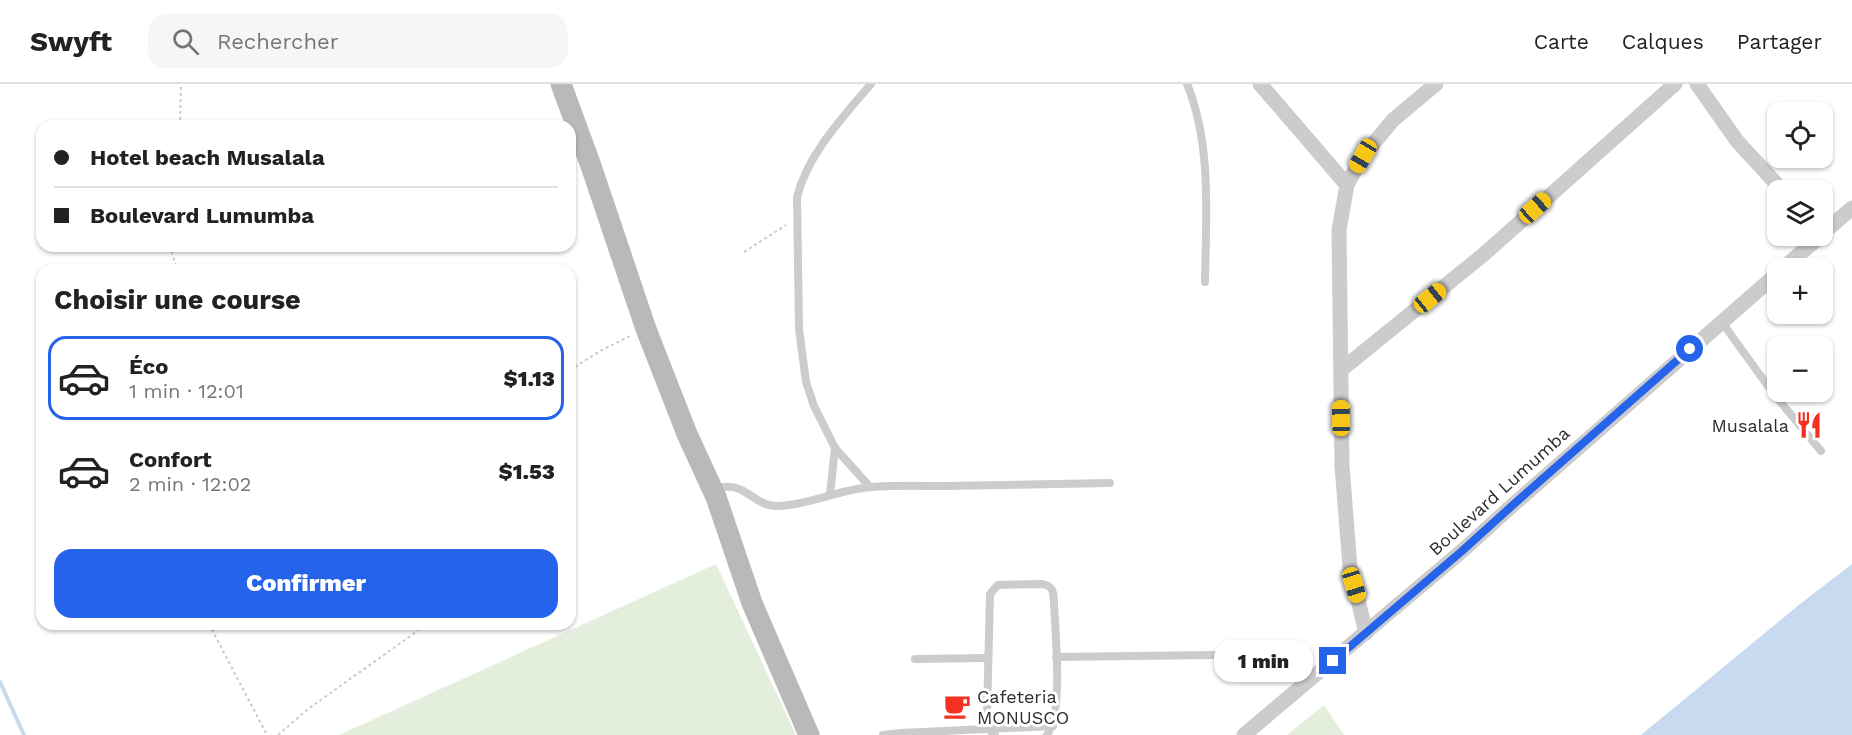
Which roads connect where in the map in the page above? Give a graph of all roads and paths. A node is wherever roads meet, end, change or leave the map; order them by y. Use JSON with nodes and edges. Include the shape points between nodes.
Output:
{"nodes":[{"id":1,"x":181,"y":84,"type":"edge"},
{"id":2,"x":561,"y":84,"type":"edge"},
{"id":3,"x":871,"y":84,"type":"edge"},
{"id":4,"x":1187,"y":84,"type":"edge"},
{"id":5,"x":1260,"y":84,"type":"edge"},
{"id":6,"x":1436,"y":84,"type":"edge"},
{"id":7,"x":1675,"y":84,"type":"edge"},
{"id":8,"x":1697,"y":84,"type":"edge"},
{"id":9,"x":180,"y":120,"type":"edge"},
{"id":10,"x":574,"y":120,"type":"edge"},
{"id":11,"x":576,"y":125,"type":"edge"},
{"id":12,"x":1773,"y":180,"type":"edge"},
{"id":13,"x":1347,"y":185,"type":"junction"},
{"id":14,"x":1852,"y":208,"type":"edge"},
{"id":15,"x":797,"y":220,"type":"junction"},
{"id":16,"x":1833,"y":225,"type":"edge"},
{"id":17,"x":1809,"y":246,"type":"edge"},
{"id":18,"x":744,"y":252,"type":"dead end"},
{"id":19,"x":1795,"y":258,"type":"edge"},
{"id":20,"x":1205,"y":282,"type":"dead end"},
{"id":21,"x":1767,"y":282,"type":"edge"},
{"id":22,"x":1721,"y":321,"type":"junction"},
{"id":23,"x":646,"y":329,"type":"junction"},
{"id":24,"x":576,"y":366,"type":"edge"},
{"id":25,"x":1341,"y":370,"type":"junction"},
{"id":26,"x":835,"y":448,"type":"junction"},
{"id":27,"x":1821,"y":451,"type":"dead end"},
{"id":28,"x":1110,"y":483,"type":"dead end"},
{"id":29,"x":870,"y":487,"type":"junction"},
{"id":30,"x":830,"y":495,"type":"junction"},
{"id":31,"x":716,"y":497,"type":"junction"},
{"id":32,"x":212,"y":630,"type":"edge"},
{"id":33,"x":416,"y":630,"type":"edge"},
{"id":34,"x":1366,"y":633,"type":"junction"},
{"id":35,"x":1289,"y":654,"type":"dead end"},
{"id":36,"x":1056,"y":657,"type":"junction"},
{"id":37,"x":987,"y":658,"type":"junction"},
{"id":38,"x":915,"y":659,"type":"dead end"},
{"id":39,"x":1053,"y":726,"type":"junction"},
{"id":40,"x":988,"y":729,"type":"junction"},
{"id":41,"x":267,"y":735,"type":"edge"},
{"id":42,"x":278,"y":735,"type":"edge"},
{"id":43,"x":809,"y":735,"type":"edge"},
{"id":44,"x":884,"y":735,"type":"edge"},
{"id":45,"x":995,"y":735,"type":"edge"},
{"id":46,"x":1047,"y":735,"type":"edge"},
{"id":47,"x":1244,"y":735,"type":"edge"}],
"edges":[{"from":1,"to":9,"type":"path"},
{"from":2,"to":10,"type":"street"},
{"from":3,"to":15,"type":"lane","via":[[820,147],[802,177]]},
{"from":4,"to":20,"type":"lane","via":[[1196,105],[1207,186]]},
{"from":5,"to":13,"type":"street"},
{"from":6,"to":13,"type":"street","via":[[1393,120],[1363,156]]},
{"from":7,"to":25,"type":"street","via":[[1483,255]]},
{"from":8,"to":12,"type":"street","via":[[1737,141]]},
{"from":11,"to":23,"type":"street"},
{"from":13,"to":25,"type":"street","via":[[1339,230]]},
{"from":14,"to":16,"type":"street"},
{"from":15,"to":18,"type":"path"},
{"from":15,"to":26,"type":"lane","via":[[799,329],[806,382]]},
{"from":17,"to":19,"type":"street"},
{"from":21,"to":22,"type":"street","name":"Boulevard Lumumba"},
{"from":22,"to":27,"type":"lane"},
{"from":22,"to":34,"type":"street","name":"Boulevard Lumumba"},
{"from":23,"to":24,"type":"path"},
{"from":23,"to":31,"type":"street"},
{"from":25,"to":34,"type":"street","via":[[1348,540]]},
{"from":26,"to":29,"type":"lane"},
{"from":26,"to":30,"type":"lane"},
{"from":28,"to":29,"type":"lane"},
{"from":29,"to":30,"type":"lane"},
{"from":30,"to":31,"type":"lane","via":[[772,507],[730,485],[719,488]]},
{"from":31,"to":43,"type":"street","via":[[752,603]]},
{"from":32,"to":41,"type":"path"},
{"from":33,"to":42,"type":"path"},
{"from":34,"to":47,"type":"street","name":"Boulevard Lumumba"},
{"from":35,"to":36,"type":"lane"},
{"from":36,"to":37,"type":"lane","via":[[1053,590],[1043,584],[998,585],[992,589]]},
{"from":36,"to":39,"type":"lane"},
{"from":37,"to":38,"type":"lane"},
{"from":37,"to":40,"type":"lane"},
{"from":39,"to":40,"type":"lane"},
{"from":39,"to":46,"type":"lane"},
{"from":40,"to":44,"type":"lane"},
{"from":40,"to":45,"type":"lane"}]}
